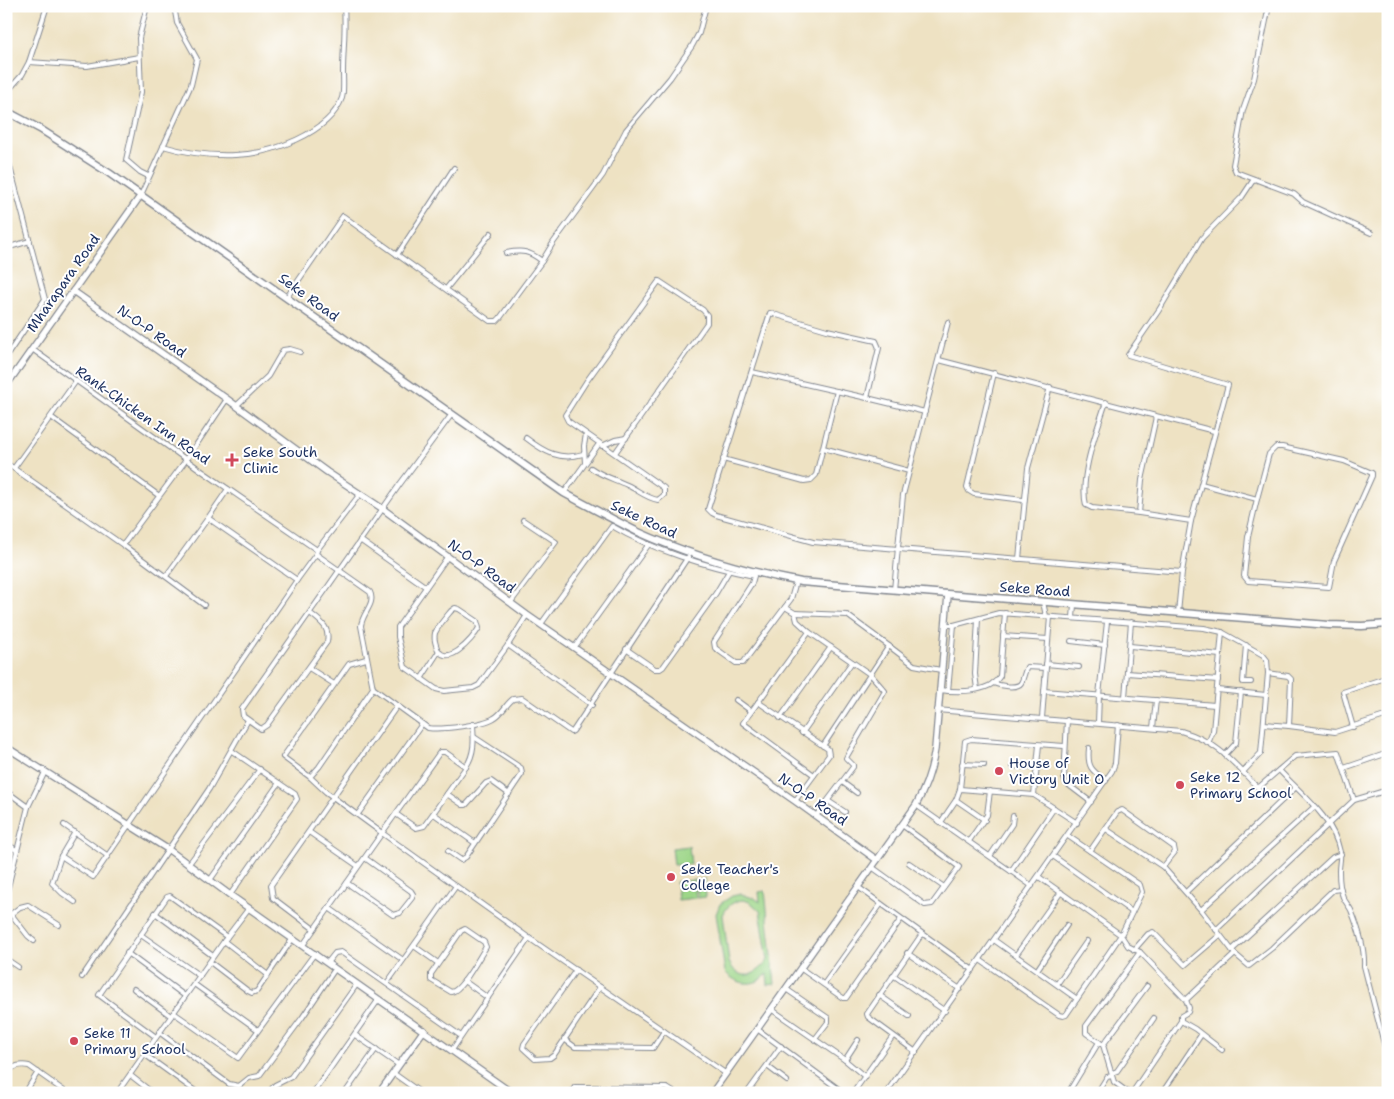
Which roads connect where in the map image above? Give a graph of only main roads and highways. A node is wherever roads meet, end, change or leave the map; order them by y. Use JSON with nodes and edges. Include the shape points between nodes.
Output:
{"nodes":[{"id":1,"x":6,"y":111,"type":"edge"},
{"id":2,"x":1388,"y":624,"type":"edge"}],
"edges":[{"from":1,"to":2,"type":"main road","name":"Seke Road","via":[[40,129],[141,195],[564,493],[635,530],[703,558],[801,582],[1329,625]]}]}
